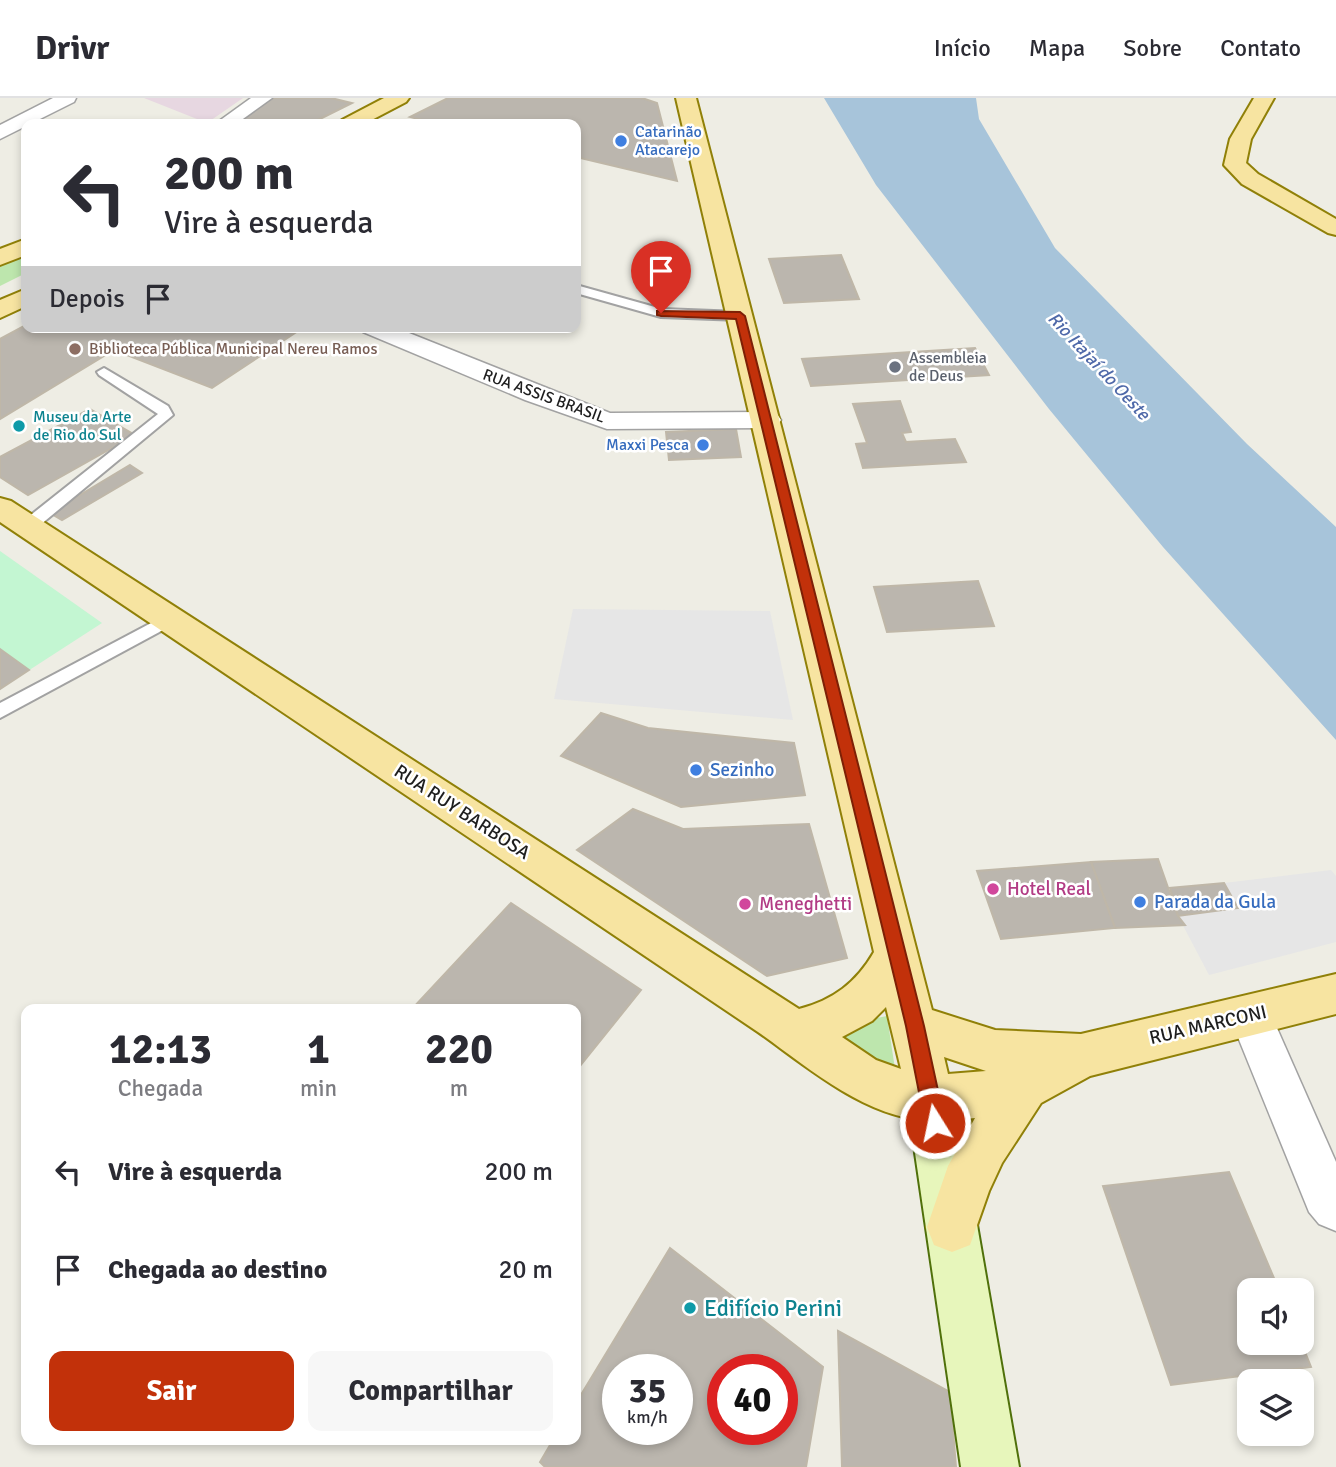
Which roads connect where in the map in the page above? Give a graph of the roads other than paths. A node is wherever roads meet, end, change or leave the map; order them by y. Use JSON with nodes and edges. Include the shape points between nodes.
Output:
{"nodes":[{"id":1,"x":67,"y":98,"type":"edge"},
{"id":2,"x":263,"y":98,"type":"edge"},
{"id":3,"x":399,"y":98,"type":"edge"},
{"id":4,"x":686,"y":98,"type":"edge"},
{"id":5,"x":1264,"y":98,"type":"edge"},
{"id":6,"x":27,"y":119,"type":"edge"},
{"id":7,"x":232,"y":119,"type":"edge"},
{"id":8,"x":359,"y":119,"type":"edge"},
{"id":9,"x":21,"y":122,"type":"edge"},
{"id":10,"x":0,"y":133,"type":"edge"},
{"id":11,"x":1336,"y":228,"type":"edge"},
{"id":12,"x":21,"y":248,"type":"edge"},
{"id":13,"x":0,"y":258,"type":"edge"},
{"id":14,"x":581,"y":290,"type":"edge"},
{"id":15,"x":21,"y":298,"type":"edge"},
{"id":16,"x":21,"y":299,"type":"edge"},
{"id":17,"x":0,"y":304,"type":"edge"},
{"id":18,"x":0,"y":310,"type":"edge"},
{"id":19,"x":740,"y":316,"type":"junction"},
{"id":20,"x":386,"y":333,"type":"edge"},
{"id":21,"x":104,"y":372,"type":"dead end"},
{"id":22,"x":767,"y":419,"type":"junction"},
{"id":23,"x":14,"y":517,"type":"edge"},
{"id":24,"x":170,"y":619,"type":"junction"},
{"id":25,"x":0,"y":710,"type":"edge"},
{"id":26,"x":896,"y":954,"type":"junction"},
{"id":27,"x":1336,"y":995,"type":"edge"},
{"id":28,"x":1250,"y":1015,"type":"junction"},
{"id":29,"x":915,"y":1026,"type":"junction"},
{"id":30,"x":795,"y":1031,"type":"junction"},
{"id":31,"x":1081,"y":1056,"type":"junction"},
{"id":32,"x":1024,"y":1087,"type":"junction"},
{"id":33,"x":931,"y":1098,"type":"junction"},
{"id":34,"x":1336,"y":1207,"type":"edge"},
{"id":35,"x":952,"y":1227,"type":"junction"},
{"id":36,"x":990,"y":1467,"type":"edge"}],
"edges":[{"from":1,"to":6,"type":"street"},
{"from":2,"to":7,"type":"street"},
{"from":3,"to":8,"type":"main road"},
{"from":4,"to":19,"type":"main road"},
{"from":5,"to":11,"type":"main road","via":[[1238,145],[1235,165],[1250,179]]},
{"from":9,"to":10,"type":"street"},
{"from":12,"to":13,"type":"main road"},
{"from":14,"to":19,"type":"lane","via":[[661,313]]},
{"from":15,"to":17,"type":"main road"},
{"from":16,"to":18,"type":"main road"},
{"from":19,"to":22,"type":"main road"},
{"from":20,"to":22,"type":"street","name":"RUA ASSIS BRASIL","via":[[607,421]]},
{"from":21,"to":23,"type":"lane","via":[[166,415]]},
{"from":22,"to":26,"type":"main road"},
{"from":23,"to":24,"type":"main road","name":"RUA RUY BARBOSA"},
{"from":24,"to":25,"type":"lane"},
{"from":24,"to":30,"type":"main road","name":"RUA RUY BARBOSA"},
{"from":26,"to":29,"type":"main road"},
{"from":26,"to":30,"type":"main road","via":[[882,981],[859,1005],[831,1023]]},
{"from":27,"to":28,"type":"main road","name":"RUA MARCONI"},
{"from":28,"to":31,"type":"main road","name":"RUA MARCONI"},
{"from":28,"to":34,"type":"street","via":[[1326,1195]]},
{"from":29,"to":31,"type":"main road","name":"RUA MARCONI","via":[[995,1052]]},
{"from":29,"to":33,"type":"main road"},
{"from":30,"to":33,"type":"main road","name":"RUA RUY BARBOSA","via":[[859,1076],[892,1090]]},
{"from":31,"to":32,"type":"main road","name":"RUA MARCONI"},
{"from":32,"to":33,"type":"main road","name":"RUA MARCONI"},
{"from":32,"to":35,"type":"main road","via":[[985,1146]]},
{"from":33,"to":35,"type":"street"},
{"from":35,"to":36,"type":"street"}]}
